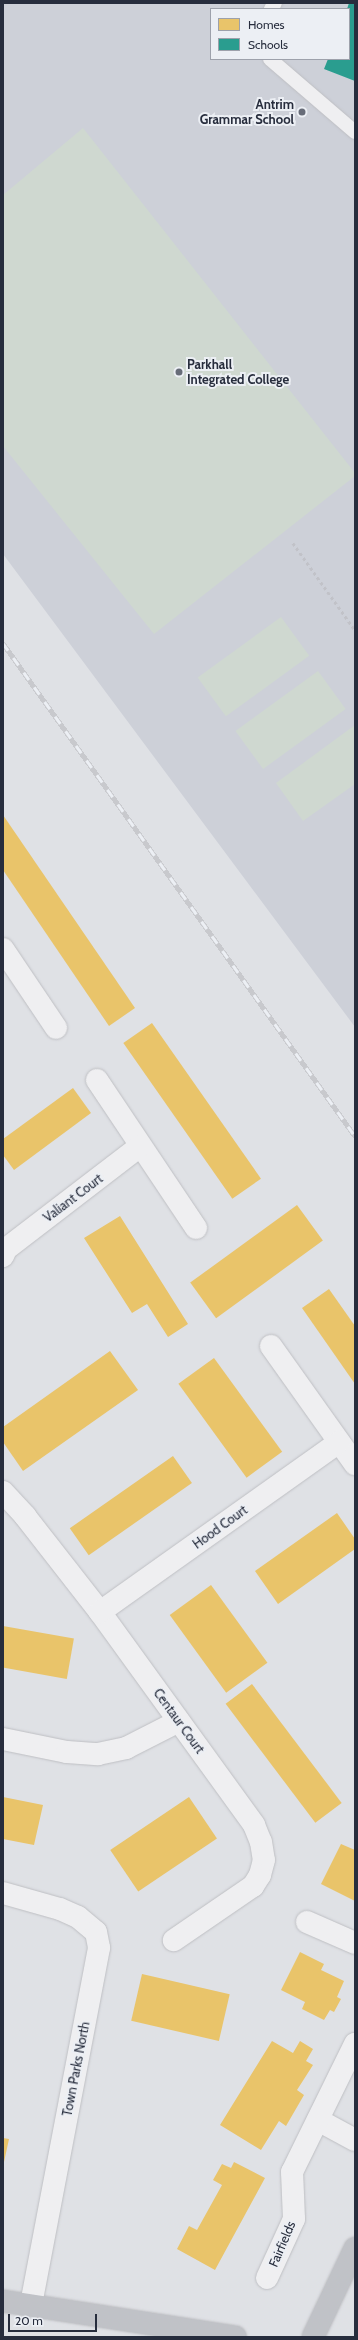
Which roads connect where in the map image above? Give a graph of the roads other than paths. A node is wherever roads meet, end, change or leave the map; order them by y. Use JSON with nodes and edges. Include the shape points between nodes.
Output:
{"nodes":[{"id":1,"x":271,"y":60,"type":"edge"},
{"id":2,"x":355,"y":132,"type":"edge"},
{"id":3,"x":3,"y":949,"type":"edge"},
{"id":4,"x":56,"y":1028,"type":"dead end"},
{"id":5,"x":97,"y":1080,"type":"dead end"},
{"id":6,"x":140,"y":1146,"type":"junction"},
{"id":7,"x":196,"y":1228,"type":"dead end"},
{"id":8,"x":4,"y":1251,"type":"edge"},
{"id":9,"x":271,"y":1346,"type":"dead end"},
{"id":10,"x":338,"y":1442,"type":"junction"},
{"id":11,"x":355,"y":1464,"type":"edge"},
{"id":12,"x":3,"y":1492,"type":"edge"},
{"id":13,"x":100,"y":1612,"type":"junction"},
{"id":14,"x":179,"y":1721,"type":"junction"},
{"id":15,"x":3,"y":1740,"type":"edge"},
{"id":16,"x":3,"y":1893,"type":"edge"},
{"id":17,"x":307,"y":1922,"type":"dead end"},
{"id":18,"x":174,"y":1940,"type":"dead end"},
{"id":19,"x":355,"y":1943,"type":"edge"},
{"id":20,"x":355,"y":2044,"type":"edge"},
{"id":21,"x":318,"y":2120,"type":"junction"},
{"id":22,"x":355,"y":2140,"type":"edge"},
{"id":23,"x":355,"y":2248,"type":"edge"},
{"id":24,"x":267,"y":2278,"type":"dead end"},
{"id":25,"x":3,"y":2301,"type":"edge"},
{"id":26,"x":31,"y":2305,"type":"junction"},
{"id":27,"x":235,"y":2337,"type":"edge"},
{"id":28,"x":313,"y":2337,"type":"edge"}],
"edges":[{"from":1,"to":2,"type":"lane"},
{"from":3,"to":4,"type":"street"},
{"from":5,"to":6,"type":"street"},
{"from":6,"to":7,"type":"street"},
{"from":6,"to":8,"type":"street","name":"Valiant Court"},
{"from":9,"to":10,"type":"street"},
{"from":10,"to":11,"type":"street"},
{"from":10,"to":13,"type":"street","name":"Hood Court"},
{"from":12,"to":13,"type":"street","name":"Centaur Court","via":[[25,1516]]},
{"from":13,"to":14,"type":"street","name":"Centaur Court"},
{"from":14,"to":15,"type":"street","via":[[126,1748],[98,1754],[67,1752]]},
{"from":14,"to":18,"type":"street","name":"Centaur Court","via":[[254,1825],[261,1842],[264,1860],[260,1875],[253,1886]]},
{"from":16,"to":26,"type":"street","name":"Town Parks North","via":[[60,1909],[78,1917],[96,1932],[99,1948]]},
{"from":17,"to":19,"type":"street"},
{"from":20,"to":21,"type":"street","name":"Fairfields"},
{"from":21,"to":22,"type":"street"},
{"from":21,"to":24,"type":"street","name":"Fairfields","via":[[292,2172],[294,2219]]},
{"from":23,"to":28,"type":"street"},
{"from":25,"to":26,"type":"street"},
{"from":26,"to":27,"type":"street"}]}
